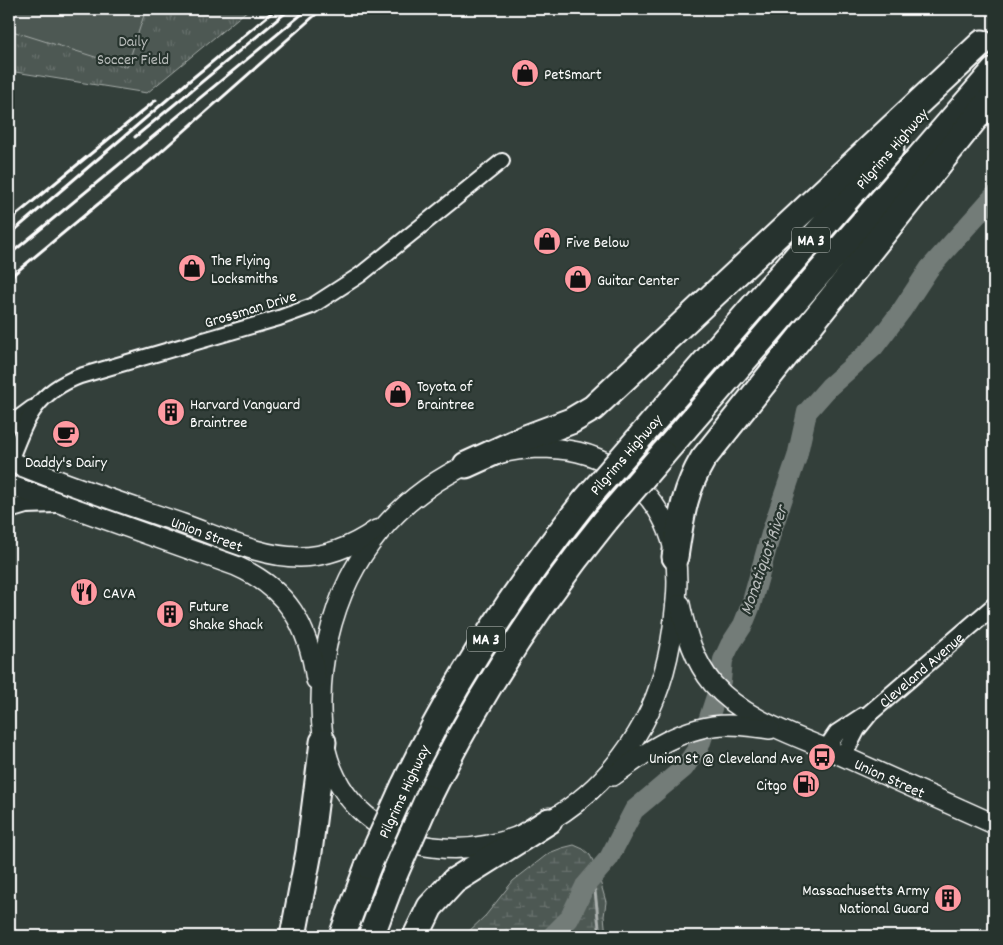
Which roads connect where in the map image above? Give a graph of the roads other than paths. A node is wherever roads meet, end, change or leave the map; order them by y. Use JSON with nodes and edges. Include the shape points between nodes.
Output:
{"nodes":[{"id":1,"x":988,"y":36,"type":"edge"},
{"id":2,"x":994,"y":71,"type":"edge"},
{"id":3,"x":994,"y":95,"type":"edge"},
{"id":4,"x":502,"y":161,"type":"dead end"},
{"id":5,"x":36,"y":405,"type":"junction"},
{"id":6,"x":9,"y":425,"type":"edge"},
{"id":7,"x":9,"y":462,"type":"edge"},
{"id":8,"x":466,"y":465,"type":"junction"},
{"id":9,"x":9,"y":485,"type":"edge"},
{"id":10,"x":61,"y":505,"type":"junction"},
{"id":11,"x":403,"y":508,"type":"junction"},
{"id":12,"x":9,"y":510,"type":"edge"},
{"id":13,"x":676,"y":568,"type":"junction"},
{"id":14,"x":994,"y":606,"type":"edge"},
{"id":15,"x":320,"y":712,"type":"junction"},
{"id":16,"x":784,"y":732,"type":"junction"},
{"id":17,"x":324,"y":742,"type":"junction"},
{"id":18,"x":835,"y":752,"type":"junction"},
{"id":19,"x":584,"y":797,"type":"junction"},
{"id":20,"x":549,"y":821,"type":"junction"},
{"id":21,"x":994,"y":824,"type":"edge"},
{"id":22,"x":293,"y":936,"type":"edge"},
{"id":23,"x":342,"y":936,"type":"edge"},
{"id":24,"x":370,"y":936,"type":"edge"},
{"id":25,"x":416,"y":936,"type":"edge"}],
"edges":[{"from":1,"to":8,"type":"highway","via":[[593,408],[571,421]]},
{"from":1,"to":23,"type":"highway","name":"Pilgrims Highway","number":"MA 3","bridge":true,"via":[[584,502],[536,565],[450,697],[404,786],[368,866]]},
{"from":2,"to":24,"type":"highway","name":"Pilgrims Highway","number":"MA 3","bridge":true,"via":[[662,454],[550,592],[468,721],[428,798]]},
{"from":3,"to":13,"type":"highway","via":[[703,459],[684,505]]},
{"from":4,"to":5,"type":"street","name":"Grossman Drive","via":[[360,275],[318,304],[80,376],[59,385]]},
{"from":5,"to":6,"type":"street"},
{"from":5,"to":7,"type":"street","name":"Grossman Drive"},
{"from":7,"to":11,"type":"main road","name":"Union Street","via":[[250,548],[289,557],[346,548]]},
{"from":8,"to":11,"type":"main road","via":[[430,486]]},
{"from":8,"to":13,"type":"main road","via":[[504,452],[537,448],[568,450],[603,461],[623,473],[649,498],[666,525]]},
{"from":9,"to":10,"type":"main road","name":"Union Street"},
{"from":10,"to":12,"type":"street","via":[[26,505]]},
{"from":10,"to":15,"type":"main road","name":"Union Street","via":[[236,566],[272,587],[290,606],[304,630],[313,663]]},
{"from":11,"to":15,"type":"main road","via":[[366,551],[343,593],[325,654]]},
{"from":13,"to":16,"type":"main road","name":"Union Street","via":[[686,628],[703,670],[715,686],[738,706]]},
{"from":13,"to":19,"type":"main road","via":[[676,607],[670,651],[653,704],[626,751]]},
{"from":14,"to":18,"type":"street","name":"Cleveland Avenue","via":[[870,712]]},
{"from":15,"to":17,"type":"main road"},
{"from":16,"to":18,"type":"main road","name":"Union Street"},
{"from":16,"to":19,"type":"main road","name":"Union Street","via":[[728,725],[700,728],[679,735]]},
{"from":17,"to":20,"type":"main road","via":[[331,770],[352,803],[382,828],[418,844],[443,848],[481,846],[523,834]]},
{"from":17,"to":22,"type":"highway","via":[[309,852]]},
{"from":18,"to":21,"type":"main road","name":"Union Street"},
{"from":19,"to":20,"type":"main road"},
{"from":20,"to":25,"type":"highway","via":[[454,881],[430,907]]}]}
